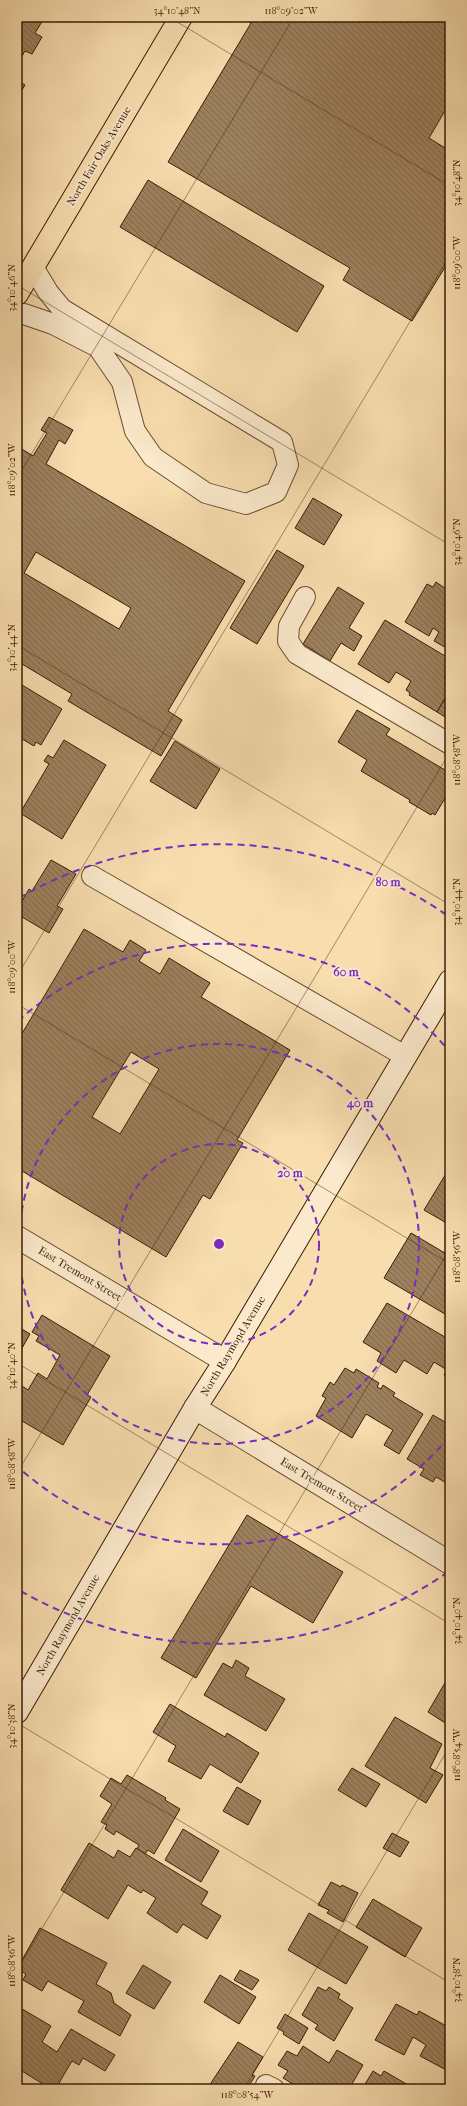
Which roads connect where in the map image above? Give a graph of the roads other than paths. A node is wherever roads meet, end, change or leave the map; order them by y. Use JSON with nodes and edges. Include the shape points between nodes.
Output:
{"nodes":[{"id":1,"x":181,"y":17,"type":"edge"},
{"id":2,"x":33,"y":267,"type":"junction"},
{"id":3,"x":17,"y":294,"type":"edge"},
{"id":4,"x":17,"y":314,"type":"edge"},
{"id":5,"x":305,"y":597,"type":"dead end"},
{"id":6,"x":450,"y":744,"type":"edge"},
{"id":7,"x":92,"y":876,"type":"dead end"},
{"id":8,"x":450,"y":981,"type":"edge"},
{"id":9,"x":405,"y":1056,"type":"junction"},
{"id":10,"x":17,"y":1237,"type":"edge"},
{"id":11,"x":224,"y":1361,"type":"junction"},
{"id":12,"x":195,"y":1408,"type":"junction"},
{"id":13,"x":450,"y":1563,"type":"edge"},
{"id":14,"x":17,"y":1712,"type":"edge"}],
"edges":[{"from":1,"to":2,"type":"main road","name":"North Fair Oaks Avenue"},
{"from":2,"to":3,"type":"main road","name":"North Fair Oaks Avenue"},
{"from":2,"to":4,"type":"lane","via":[[62,309],[282,442],[288,465],[276,492],[246,504],[206,493],[153,457],[135,431],[122,382],[98,347],[53,324]]},
{"from":5,"to":6,"type":"lane","via":[[289,626],[288,641],[297,654]]},
{"from":7,"to":9,"type":"lane"},
{"from":8,"to":9,"type":"street","name":"North Raymond Avenue"},
{"from":9,"to":11,"type":"street","name":"North Raymond Avenue"},
{"from":10,"to":11,"type":"street","name":"East Tremont Street"},
{"from":11,"to":12,"type":"street","name":"North Raymond Avenue"},
{"from":12,"to":13,"type":"street","name":"East Tremont Street"},
{"from":12,"to":14,"type":"street","name":"North Raymond Avenue"}]}
